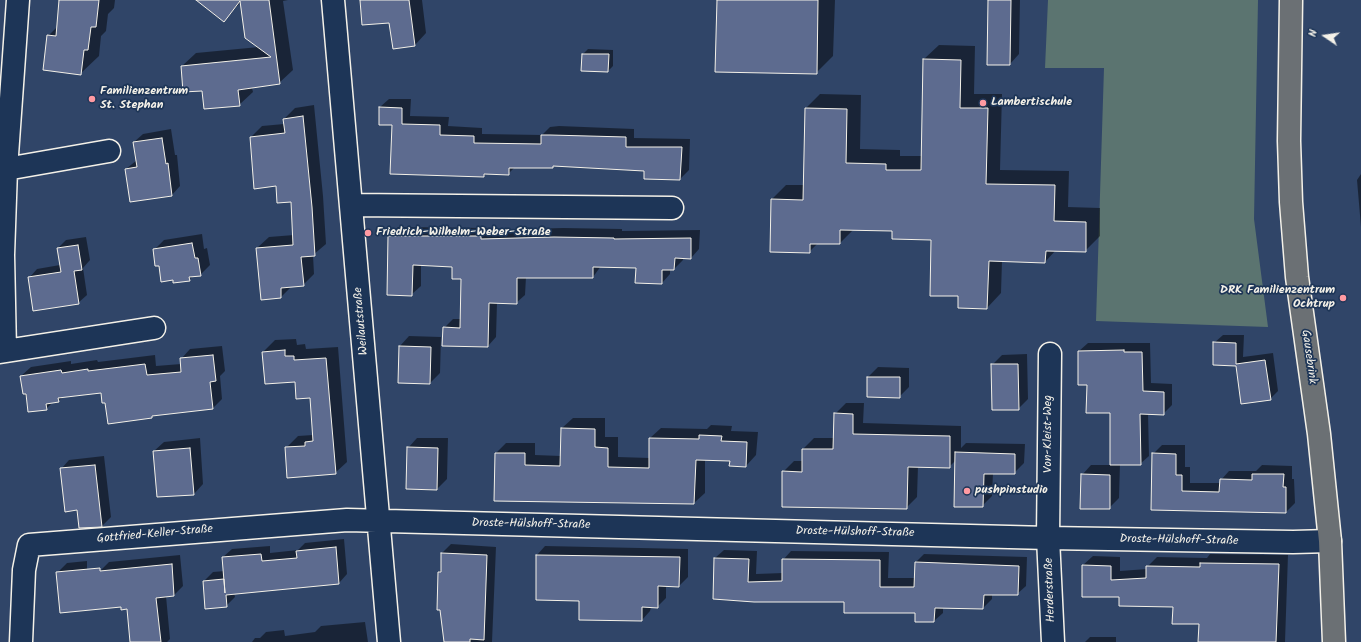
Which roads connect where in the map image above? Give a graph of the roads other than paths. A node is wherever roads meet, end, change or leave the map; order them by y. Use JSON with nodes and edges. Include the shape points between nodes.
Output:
{"nodes":[{"id":1,"x":18,"y":0,"type":"edge"},
{"id":2,"x":333,"y":0,"type":"edge"},
{"id":3,"x":1291,"y":0,"type":"edge"},
{"id":4,"x":109,"y":151,"type":"dead end"},
{"id":5,"x":6,"y":169,"type":"junction"},
{"id":6,"x":352,"y":205,"type":"junction"},
{"id":7,"x":672,"y":208,"type":"dead end"},
{"id":8,"x":154,"y":328,"type":"dead end"},
{"id":9,"x":3,"y":352,"type":"edge"},
{"id":10,"x":1050,"y":354,"type":"dead end"},
{"id":11,"x":379,"y":522,"type":"junction"},
{"id":12,"x":1048,"y":538,"type":"junction"},
{"id":13,"x":1330,"y":541,"type":"junction"},
{"id":14,"x":21,"y":642,"type":"edge"},
{"id":15,"x":389,"y":642,"type":"edge"},
{"id":16,"x":1053,"y":642,"type":"edge"},
{"id":17,"x":1334,"y":642,"type":"edge"}],
"edges":[{"from":1,"to":5,"type":"street"},
{"from":2,"to":6,"type":"street","name":"Weilautstraße"},
{"from":3,"to":13,"type":"main road","name":"Gausebrink","via":[[1291,202],[1297,277],[1319,434]]},
{"from":4,"to":5,"type":"street"},
{"from":5,"to":9,"type":"street"},
{"from":6,"to":7,"type":"street"},
{"from":6,"to":11,"type":"street","name":"Weilautstraße"},
{"from":8,"to":9,"type":"street"},
{"from":10,"to":12,"type":"street","name":"Von-Kleist-Weg"},
{"from":11,"to":12,"type":"street","name":"Droste-Hülshoff-Straße"},
{"from":11,"to":14,"type":"street","name":"Gottfried-Keller-Straße","via":[[347,520],[29,545],[24,570]]},
{"from":11,"to":15,"type":"street","name":"Weilautstraße"},
{"from":12,"to":13,"type":"street","name":"Droste-Hülshoff-Straße"},
{"from":12,"to":16,"type":"street","name":"Herderstraße"},
{"from":13,"to":17,"type":"main road","name":"Gausebrink"}]}
